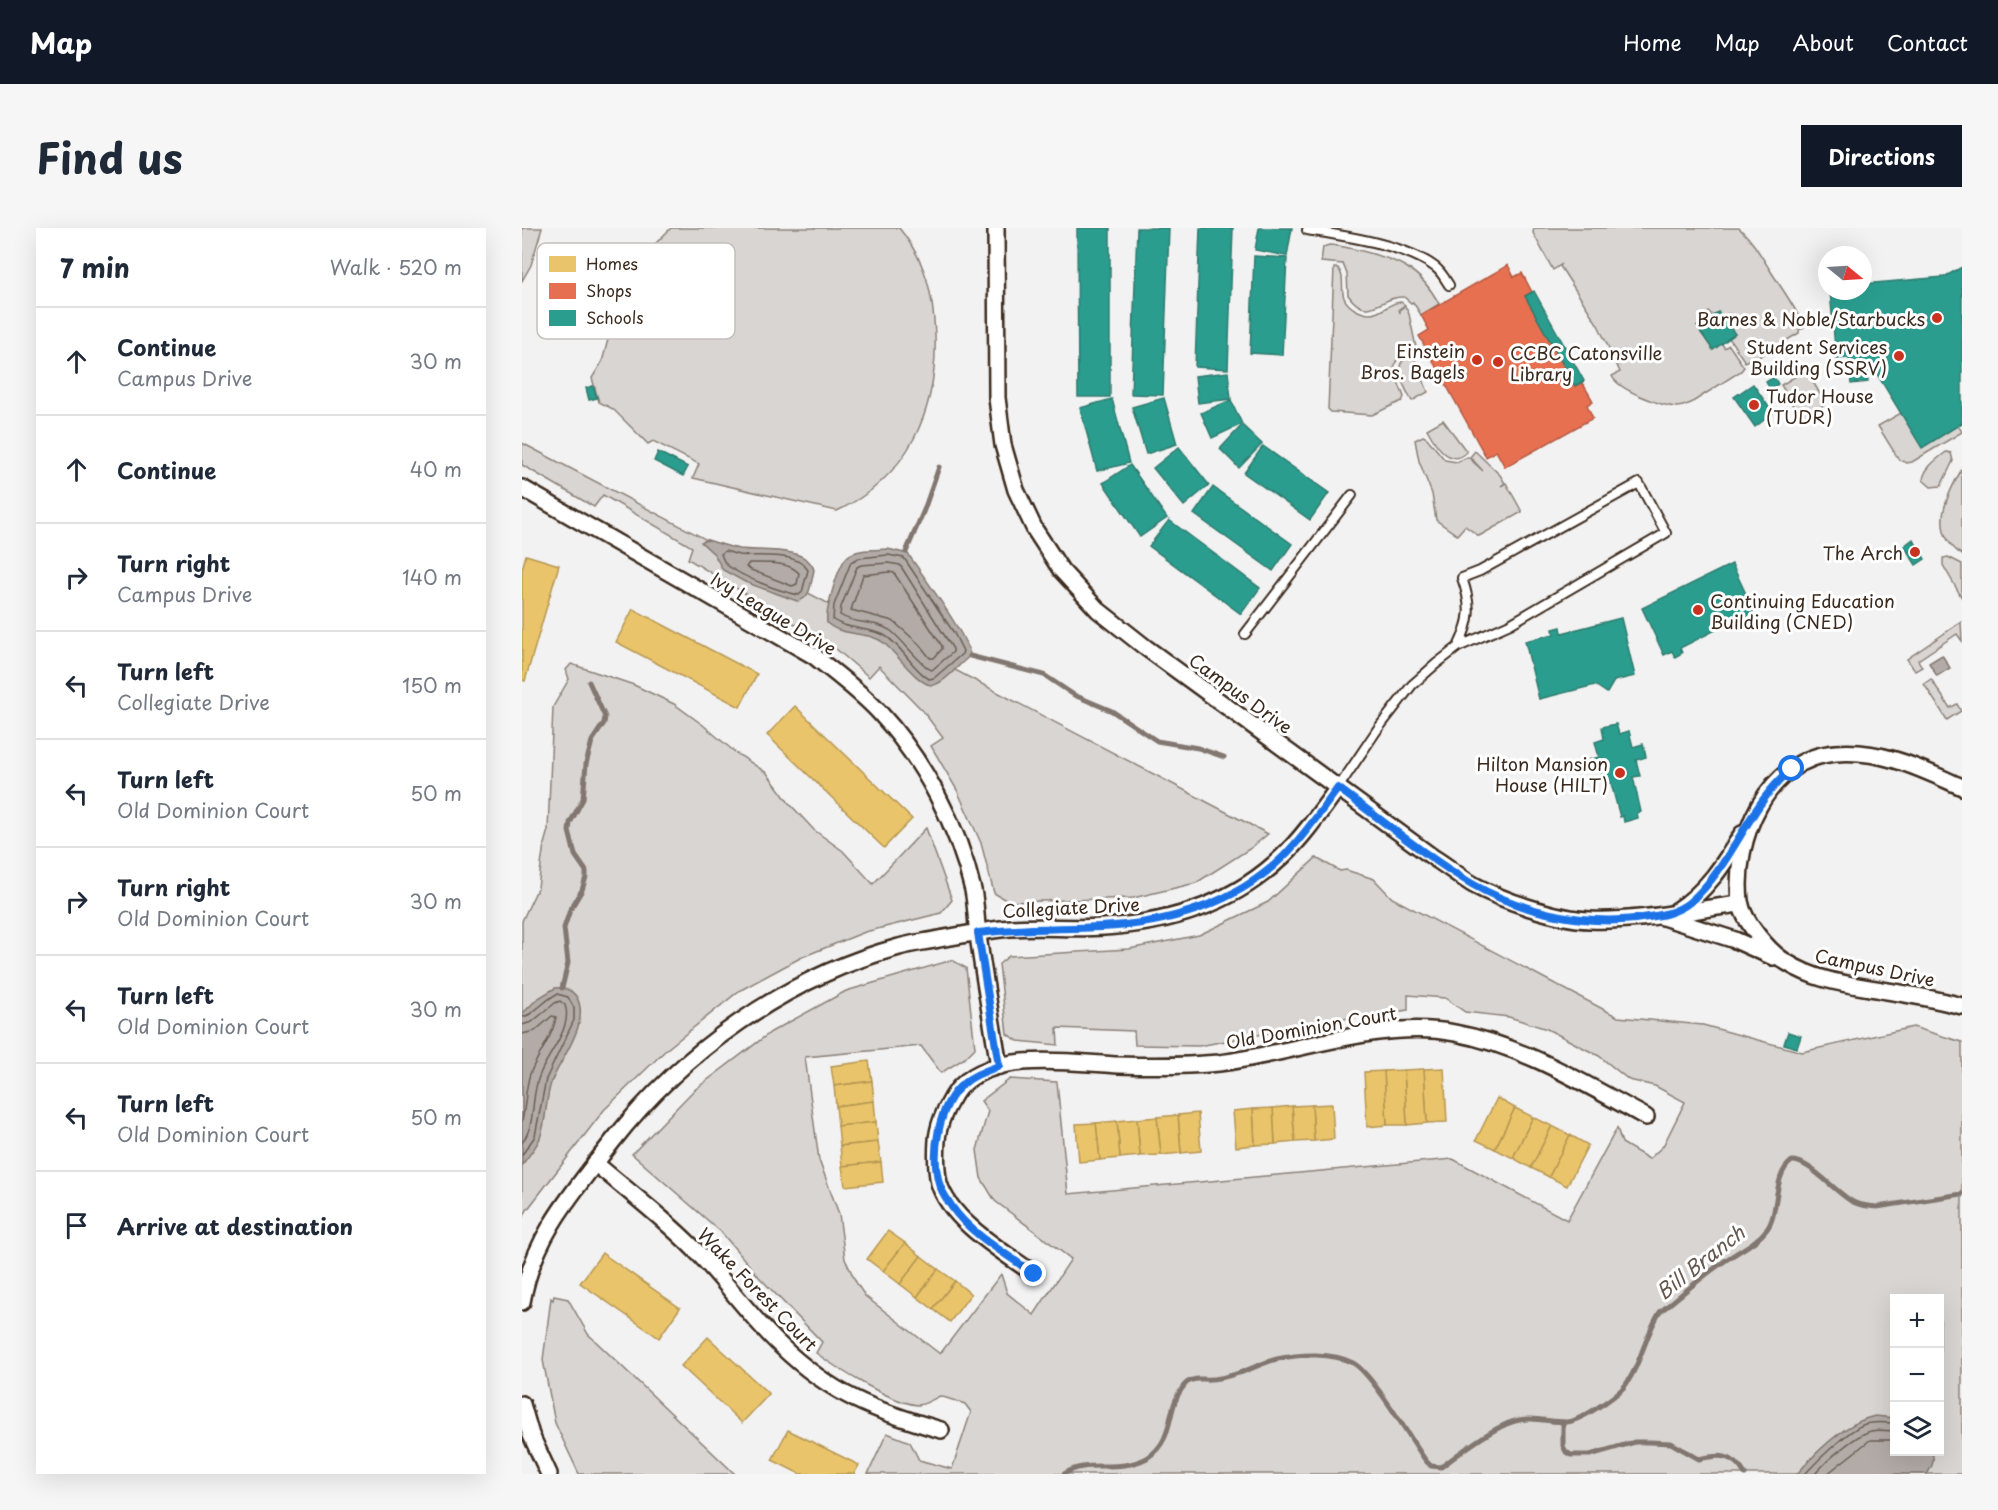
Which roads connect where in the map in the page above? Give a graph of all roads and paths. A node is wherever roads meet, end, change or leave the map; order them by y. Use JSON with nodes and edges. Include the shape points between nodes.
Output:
{"nodes":[{"id":1,"x":996,"y":228,"type":"edge"},
{"id":2,"x":1307,"y":230,"type":"dead end"},
{"id":3,"x":1449,"y":285,"type":"dead end"},
{"id":4,"x":522,"y":488,"type":"edge"},
{"id":5,"x":1352,"y":495,"type":"dead end"},
{"id":6,"x":1245,"y":634,"type":"dead end"},
{"id":7,"x":1458,"y":646,"type":"junction"},
{"id":8,"x":1962,"y":787,"type":"edge"},
{"id":9,"x":1338,"y":788,"type":"junction"},
{"id":10,"x":1750,"y":822,"type":"junction"},
{"id":11,"x":1740,"y":904,"type":"junction"},
{"id":12,"x":1667,"y":914,"type":"junction"},
{"id":13,"x":978,"y":933,"type":"junction"},
{"id":14,"x":1785,"y":962,"type":"junction"},
{"id":15,"x":1962,"y":1006,"type":"edge"},
{"id":16,"x":999,"y":1066,"type":"junction"},
{"id":17,"x":1646,"y":1117,"type":"dead end"},
{"id":18,"x":595,"y":1163,"type":"junction"},
{"id":19,"x":1034,"y":1274,"type":"dead end"},
{"id":20,"x":522,"y":1302,"type":"edge"},
{"id":21,"x":522,"y":1404,"type":"edge"},
{"id":22,"x":941,"y":1430,"type":"dead end"},
{"id":23,"x":549,"y":1474,"type":"edge"}],
"edges":[{"from":1,"to":9,"type":"street","name":"Campus Drive","via":[[997,398],[1003,445],[1016,490],[1035,530],[1061,570],[1098,610]]},
{"from":2,"to":3,"type":"lane","via":[[1397,248],[1438,268]]},
{"from":4,"to":13,"type":"street","name":"Ivy League Drive","via":[[814,656],[879,712],[913,757],[945,812],[973,891]]},
{"from":5,"to":6,"type":"lane"},
{"from":7,"to":7,"type":"lane","via":[[1510,624],[1666,533],[1639,483],[1462,578],[1469,609],[1467,628]]},
{"from":7,"to":9,"type":"lane","via":[[1412,685]]},
{"from":8,"to":10,"type":"street","via":[[1882,755],[1834,753],[1807,760],[1776,782]]},
{"from":9,"to":12,"type":"street","name":"Campus Drive","via":[[1473,884],[1509,901],[1587,920]]},
{"from":9,"to":13,"type":"street","name":"Collegiate Drive","via":[[1282,858],[1224,898],[1181,915],[1141,924],[1012,928]]},
{"from":10,"to":11,"type":"street","via":[[1743,848]]},
{"from":10,"to":12,"type":"street","via":[[1709,883],[1689,903]]},
{"from":11,"to":12,"type":"street","name":"Campus Drive"},
{"from":11,"to":14,"type":"street","name":"Campus Drive","via":[[1756,934]]},
{"from":12,"to":14,"type":"street"},
{"from":13,"to":16,"type":"street"},
{"from":13,"to":18,"type":"street","name":"Collegiate Drive","via":[[899,946],[789,992],[726,1032],[672,1078],[626,1124]]},
{"from":14,"to":15,"type":"street","name":"Campus Drive","via":[[1811,976]]},
{"from":16,"to":17,"type":"street","name":"Old Dominion Court","via":[[1026,1061],[1184,1066],[1419,1029],[1454,1032],[1545,1062]]},
{"from":16,"to":19,"type":"street","name":"Old Dominion Court","via":[[961,1085],[946,1107],[937,1135],[940,1185],[967,1225]]},
{"from":18,"to":20,"type":"street","name":"Collegiate Drive","via":[[541,1240]]},
{"from":18,"to":22,"type":"street","name":"Wake Forest Court","via":[[698,1252],[780,1346],[829,1386],[862,1404]]},
{"from":21,"to":23,"type":"street"}]}
